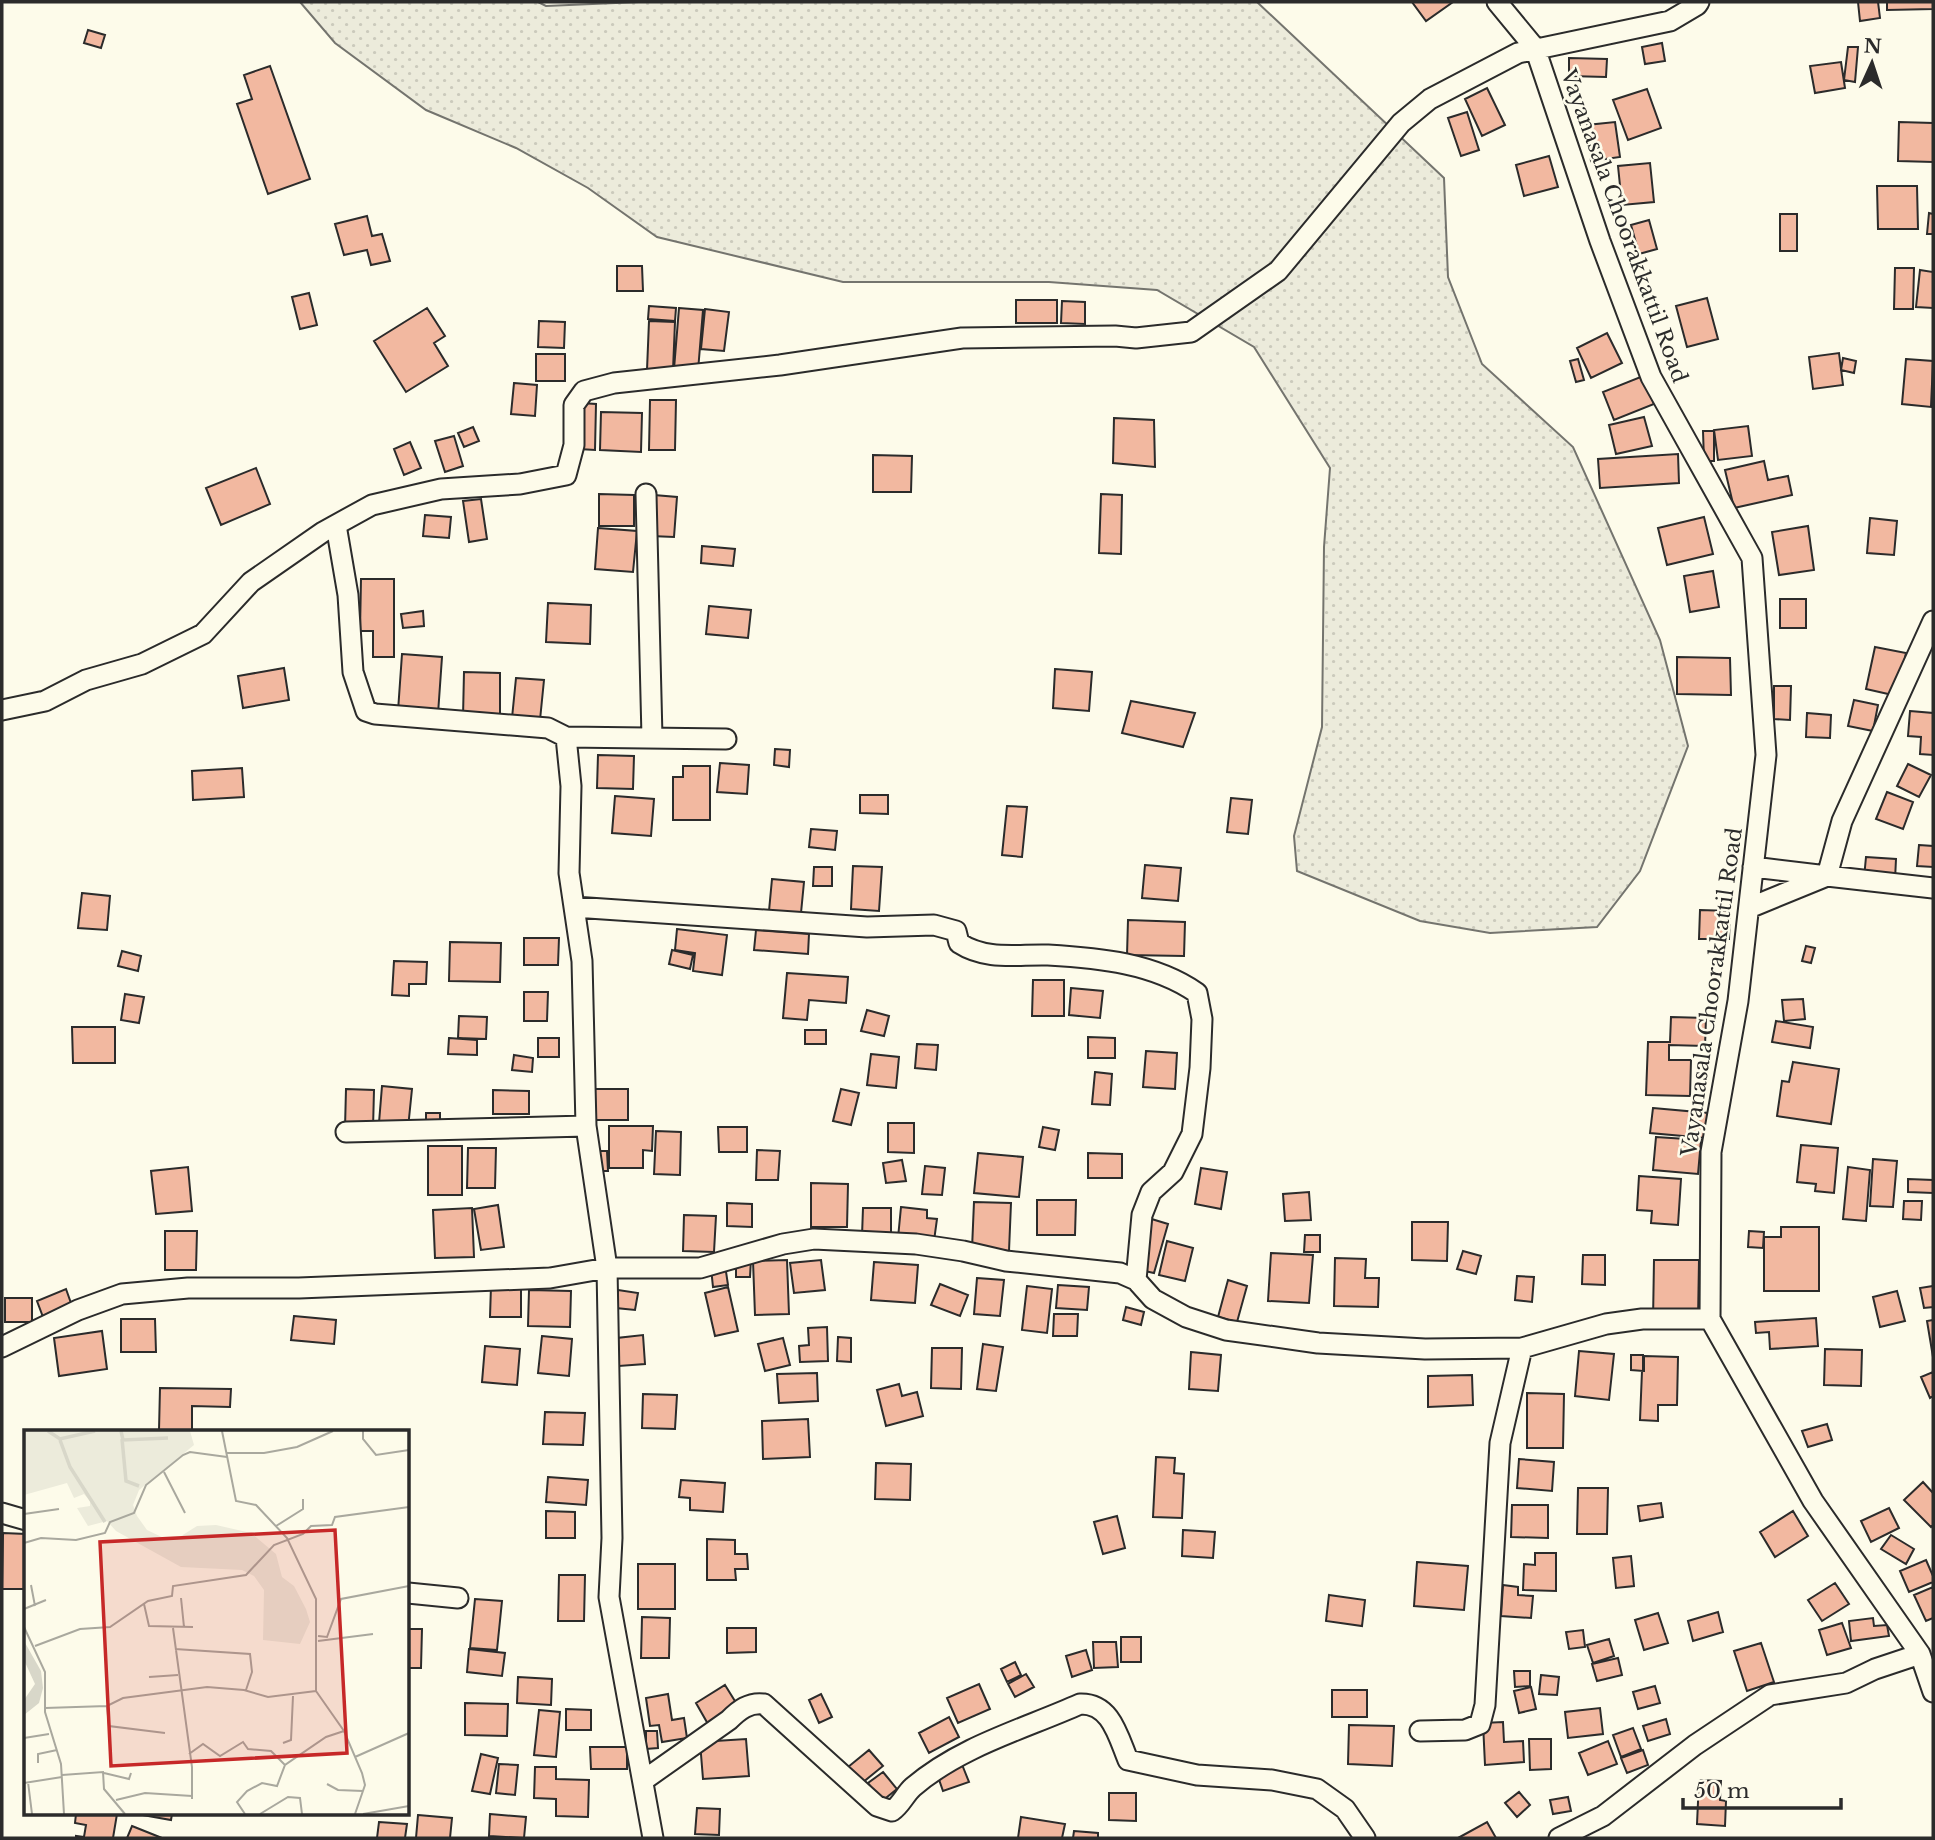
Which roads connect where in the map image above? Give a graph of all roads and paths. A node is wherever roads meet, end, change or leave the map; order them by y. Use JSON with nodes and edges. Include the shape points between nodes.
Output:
{"nodes":[{"id":1,"x":1497,"y":2,"type":"edge"},
{"id":2,"x":1699,"y":2,"type":"edge"},
{"id":3,"x":1535,"y":48,"type":"junction"},
{"id":4,"x":646,"y":494,"type":"dead end"},
{"id":5,"x":336,"y":525,"type":"junction"},
{"id":6,"x":1933,"y":621,"type":"edge"},
{"id":7,"x":2,"y":710,"type":"edge"},
{"id":8,"x":566,"y":737,"type":"junction"},
{"id":9,"x":652,"y":737,"type":"junction"},
{"id":10,"x":726,"y":739,"type":"dead end"},
{"id":11,"x":1753,"y":867,"type":"junction"},
{"id":12,"x":1827,"y":876,"type":"junction"},
{"id":13,"x":1933,"y":888,"type":"edge"},
{"id":14,"x":574,"y":907,"type":"junction"},
{"id":15,"x":1749,"y":908,"type":"junction"},
{"id":16,"x":586,"y":1126,"type":"junction"},
{"id":17,"x":346,"y":1132,"type":"dead end"},
{"id":18,"x":607,"y":1268,"type":"junction"},
{"id":19,"x":1136,"y":1280,"type":"junction"},
{"id":20,"x":1710,"y":1319,"type":"junction"},
{"id":21,"x":2,"y":1347,"type":"edge"},
{"id":22,"x":1522,"y":1348,"type":"junction"},
{"id":23,"x":2,"y":1513,"type":"edge"},
{"id":24,"x":24,"y":1519,"type":"edge"},
{"id":25,"x":410,"y":1593,"type":"edge"},
{"id":26,"x":458,"y":1598,"type":"dead end"},
{"id":27,"x":1920,"y":1654,"type":"junction"},
{"id":28,"x":1933,"y":1692,"type":"edge"},
{"id":29,"x":1420,"y":1731,"type":"dead end"},
{"id":30,"x":644,"y":1780,"type":"junction"},
{"id":31,"x":653,"y":1838,"type":"edge"},
{"id":32,"x":1365,"y":1838,"type":"edge"},
{"id":33,"x":1559,"y":1838,"type":"edge"}],
"edges":[{"from":1,"to":3,"type":"street","name":"Vayanasala Choorakkattil Road"},
{"from":2,"to":3,"type":"street","via":[[1670,22]]},
{"from":3,"to":5,"type":"street","via":[[1430,99],[1401,123],[1278,271],[1191,332],[1136,338],[962,338],[614,383],[584,391],[574,405],[574,445],[566,475],[520,485],[441,489],[372,505]]},
{"from":3,"to":11,"type":"street","name":"Vayanasala Choorakkattil Road","via":[[1651,377],[1752,558],[1766,755]]},
{"from":4,"to":9,"type":"street"},
{"from":5,"to":7,"type":"street","via":[[251,582],[203,634],[142,664],[86,680],[45,701]]},
{"from":5,"to":8,"type":"street","via":[[348,595],[353,672],[366,711],[548,728]]},
{"from":6,"to":12,"type":"street","via":[[1842,821]]},
{"from":8,"to":9,"type":"street"},
{"from":8,"to":14,"type":"street"},
{"from":9,"to":10,"type":"street"},
{"from":11,"to":12,"type":"street"},
{"from":11,"to":15,"type":"street","name":"Vayanasala Choorakkattil Road"},
{"from":12,"to":13,"type":"street"},
{"from":12,"to":15,"type":"street"},
{"from":14,"to":16,"type":"street","via":[[582,961]]},
{"from":14,"to":19,"type":"street","via":[[867,927],[934,925],[956,931],[959,943],[972,952],[1109,959],[1157,972],[1197,992],[1202,1019],[1192,1134],[1173,1172],[1151,1192],[1142,1215]]},
{"from":15,"to":20,"type":"street","name":"Vayanasala Choorakkattil Road","via":[[1711,1152]]},
{"from":16,"to":17,"type":"street"},
{"from":16,"to":18,"type":"street"},
{"from":18,"to":19,"type":"street","via":[[700,1268],[814,1239],[916,1244],[1006,1261],[1120,1273]]},
{"from":18,"to":21,"type":"street","via":[[550,1278],[122,1294]]},
{"from":18,"to":30,"type":"street","via":[[609,1597]]},
{"from":19,"to":22,"type":"street","via":[[1153,1300],[1226,1330],[1318,1343]]},
{"from":20,"to":22,"type":"street","via":[[1606,1324]]},
{"from":20,"to":27,"type":"street","name":"Vayanasala Choorakkattil Road","via":[[1813,1501]]},
{"from":22,"to":29,"type":"street","via":[[1500,1443],[1485,1705],[1479,1724],[1465,1730]]},
{"from":23,"to":24,"type":"street"},
{"from":25,"to":26,"type":"street"},
{"from":27,"to":28,"type":"street","name":"Vayanasala Choorakkattil Road"},
{"from":27,"to":33,"type":"street","via":[[1846,1683],[1770,1695],[1695,1745],[1603,1816]]},
{"from":30,"to":31,"type":"street"},
{"from":30,"to":32,"type":"street","via":[[741,1709],[765,1704],[877,1806],[892,1811],[911,1788],[956,1759],[1010,1731],[1080,1704],[1092,1704],[1110,1718],[1128,1760],[1197,1775],[1272,1780],[1317,1789],[1345,1809]]}]}
